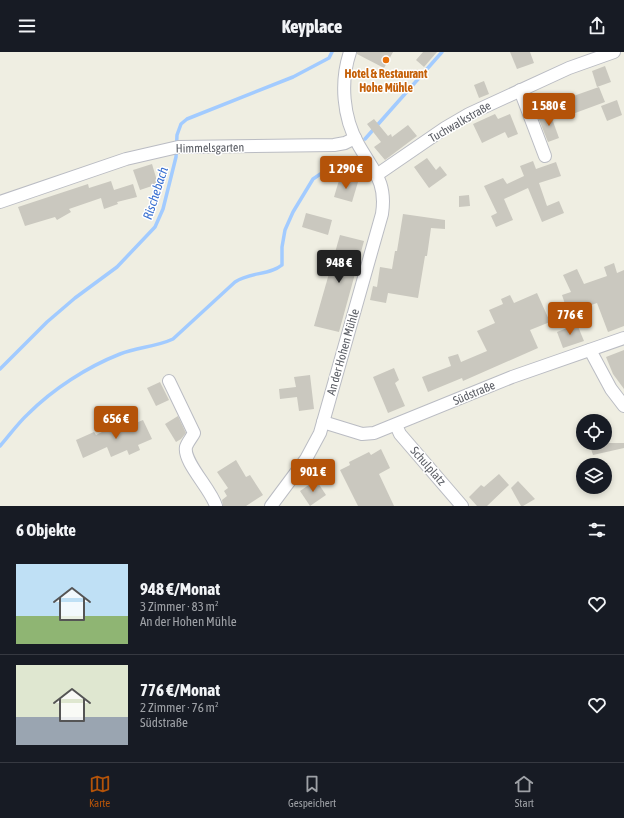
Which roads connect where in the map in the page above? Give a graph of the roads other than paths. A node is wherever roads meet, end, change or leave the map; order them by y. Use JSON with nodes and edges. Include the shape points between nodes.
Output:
{"nodes":[{"id":1,"x":350,"y":52,"type":"edge"},
{"id":2,"x":614,"y":52,"type":"edge"},
{"id":3,"x":520,"y":90,"type":"junction"},
{"id":4,"x":355,"y":138,"type":"junction"},
{"id":5,"x":545,"y":156,"type":"dead end"},
{"id":6,"x":378,"y":174,"type":"junction"},
{"id":7,"x":0,"y":202,"type":"edge"},
{"id":8,"x":624,"y":338,"type":"edge"},
{"id":9,"x":590,"y":350,"type":"junction"},
{"id":10,"x":169,"y":381,"type":"dead end"},
{"id":11,"x":624,"y":406,"type":"edge"},
{"id":12,"x":323,"y":422,"type":"junction"},
{"id":13,"x":396,"y":425,"type":"junction"},
{"id":14,"x":216,"y":506,"type":"edge"},
{"id":15,"x":271,"y":506,"type":"edge"},
{"id":16,"x":462,"y":506,"type":"edge"}],
"edges":[{"from":1,"to":4,"type":"street","name":"An der Hohen Mühle","via":[[344,96]]},
{"from":2,"to":3,"type":"street","name":"Tuchwalkstraße"},
{"from":3,"to":5,"type":"street"},
{"from":3,"to":6,"type":"street","name":"Tuchwalkstraße","via":[[457,121]]},
{"from":4,"to":6,"type":"street","name":"An der Hohen Mühle"},
{"from":4,"to":7,"type":"street","name":"Himmelsgarten","via":[[334,145],[165,149],[112,163]]},
{"from":6,"to":12,"type":"street","name":"An der Hohen Mühle","via":[[384,193],[382,214]]},
{"from":8,"to":9,"type":"street","name":"Südstraße"},
{"from":9,"to":11,"type":"street"},
{"from":9,"to":13,"type":"street","name":"Südstraße","via":[[512,377]]},
{"from":10,"to":14,"type":"street","via":[[194,433],[186,446],[186,456],[210,491]]},
{"from":12,"to":13,"type":"street","name":"Südstraße","via":[[367,434]]},
{"from":12,"to":15,"type":"street","name":"An der Hohen Mühle","via":[[318,438],[306,459]]},
{"from":13,"to":16,"type":"street","name":"Schulplatz","via":[[400,434]]}]}
